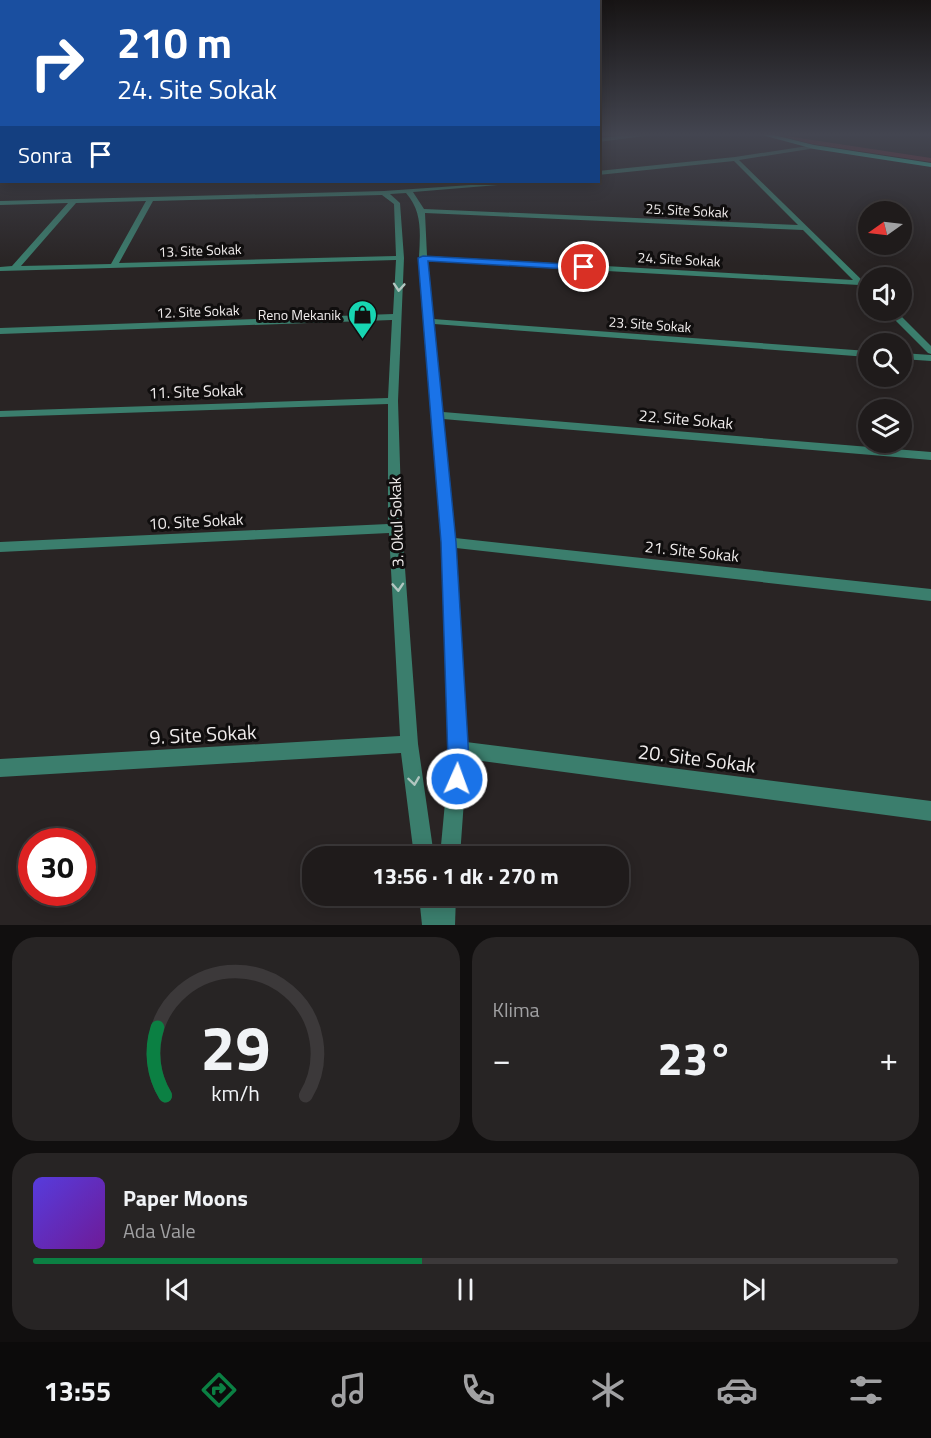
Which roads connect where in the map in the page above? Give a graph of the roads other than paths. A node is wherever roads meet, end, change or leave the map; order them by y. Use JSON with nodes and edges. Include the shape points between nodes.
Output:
{"nodes":[{"id":1,"x":754,"y":177,"type":"edge"},
{"id":2,"x":491,"y":183,"type":"edge"},
{"id":3,"x":384,"y":187,"type":"edge"},
{"id":4,"x":409,"y":187,"type":"edge"},
{"id":5,"x":151,"y":199,"type":"junction"},
{"id":6,"x":74,"y":201,"type":"junction"},
{"id":7,"x":0,"y":203,"type":"edge"},
{"id":8,"x":422,"y":211,"type":"junction"},
{"id":9,"x":806,"y":228,"type":"junction"},
{"id":10,"x":400,"y":258,"type":"junction"},
{"id":11,"x":423,"y":258,"type":"junction"},
{"id":12,"x":114,"y":266,"type":"junction"},
{"id":13,"x":15,"y":268,"type":"junction"},
{"id":14,"x":0,"y":269,"type":"edge"},
{"id":15,"x":858,"y":280,"type":"edge"},
{"id":16,"x":858,"y":283,"type":"edge"},
{"id":17,"x":397,"y":317,"type":"junction"},
{"id":18,"x":429,"y":321,"type":"junction"},
{"id":19,"x":900,"y":321,"type":"edge"},
{"id":20,"x":0,"y":331,"type":"edge"},
{"id":21,"x":931,"y":351,"type":"edge"},
{"id":22,"x":858,"y":353,"type":"edge"},
{"id":23,"x":912,"y":357,"type":"edge"},
{"id":24,"x":931,"y":358,"type":"edge"},
{"id":25,"x":393,"y":401,"type":"junction"},
{"id":26,"x":0,"y":414,"type":"edge"},
{"id":27,"x":438,"y":415,"type":"junction"},
{"id":28,"x":931,"y":456,"type":"edge"},
{"id":29,"x":394,"y":528,"type":"junction"},
{"id":30,"x":449,"y":542,"type":"junction"},
{"id":31,"x":0,"y":546,"type":"edge"},
{"id":32,"x":931,"y":596,"type":"edge"},
{"id":33,"x":409,"y":744,"type":"junction"},
{"id":34,"x":458,"y":749,"type":"junction"},
{"id":35,"x":0,"y":768,"type":"edge"},
{"id":36,"x":931,"y":812,"type":"edge"},
{"id":37,"x":423,"y":846,"type":"edge"},
{"id":38,"x":451,"y":846,"type":"edge"},
{"id":39,"x":430,"y":906,"type":"edge"},
{"id":40,"x":445,"y":906,"type":"edge"},
{"id":41,"x":433,"y":925,"type":"edge"},
{"id":42,"x":444,"y":925,"type":"edge"}],
"edges":[{"from":1,"to":9,"type":"street"},
{"from":2,"to":4,"type":"street"},
{"from":3,"to":4,"type":"street"},
{"from":3,"to":5,"type":"street"},
{"from":3,"to":10,"type":"street","name":"3. Okul Sokak","via":[[397,203]]},
{"from":4,"to":8,"type":"street"},
{"from":5,"to":6,"type":"street"},
{"from":5,"to":12,"type":"street"},
{"from":6,"to":7,"type":"street"},
{"from":6,"to":13,"type":"street"},
{"from":8,"to":9,"type":"street","name":"25. Site Sokak"},
{"from":8,"to":11,"type":"street"},
{"from":9,"to":15,"type":"street"},
{"from":10,"to":12,"type":"street","name":"13. Site Sokak"},
{"from":10,"to":17,"type":"street","name":"3. Okul Sokak","one_way":true},
{"from":11,"to":16,"type":"street","name":"24. Site Sokak"},
{"from":11,"to":18,"type":"street"},
{"from":12,"to":13,"type":"street","name":"13. Site Sokak"},
{"from":13,"to":14,"type":"street","name":"13. Site Sokak"},
{"from":17,"to":20,"type":"street","name":"12. Site Sokak"},
{"from":17,"to":25,"type":"street","name":"3. Okul Sokak"},
{"from":18,"to":22,"type":"street","name":"23. Site Sokak"},
{"from":18,"to":27,"type":"street"},
{"from":19,"to":21,"type":"street"},
{"from":23,"to":24,"type":"street"},
{"from":25,"to":26,"type":"street","name":"11. Site Sokak"},
{"from":25,"to":29,"type":"street","name":"3. Okul Sokak"},
{"from":27,"to":28,"type":"street","name":"22. Site Sokak"},
{"from":27,"to":30,"type":"street"},
{"from":29,"to":31,"type":"street","name":"10. Site Sokak"},
{"from":29,"to":33,"type":"street","name":"3. Okul Sokak","one_way":true},
{"from":30,"to":32,"type":"street","name":"21. Site Sokak"},
{"from":30,"to":34,"type":"street"},
{"from":33,"to":35,"type":"street","name":"9. Site Sokak"},
{"from":33,"to":37,"type":"street","name":"3. Okul Sokak","one_way":true},
{"from":34,"to":36,"type":"street","name":"20. Site Sokak"},
{"from":34,"to":38,"type":"street"},
{"from":39,"to":41,"type":"street"},
{"from":40,"to":42,"type":"street"}]}
